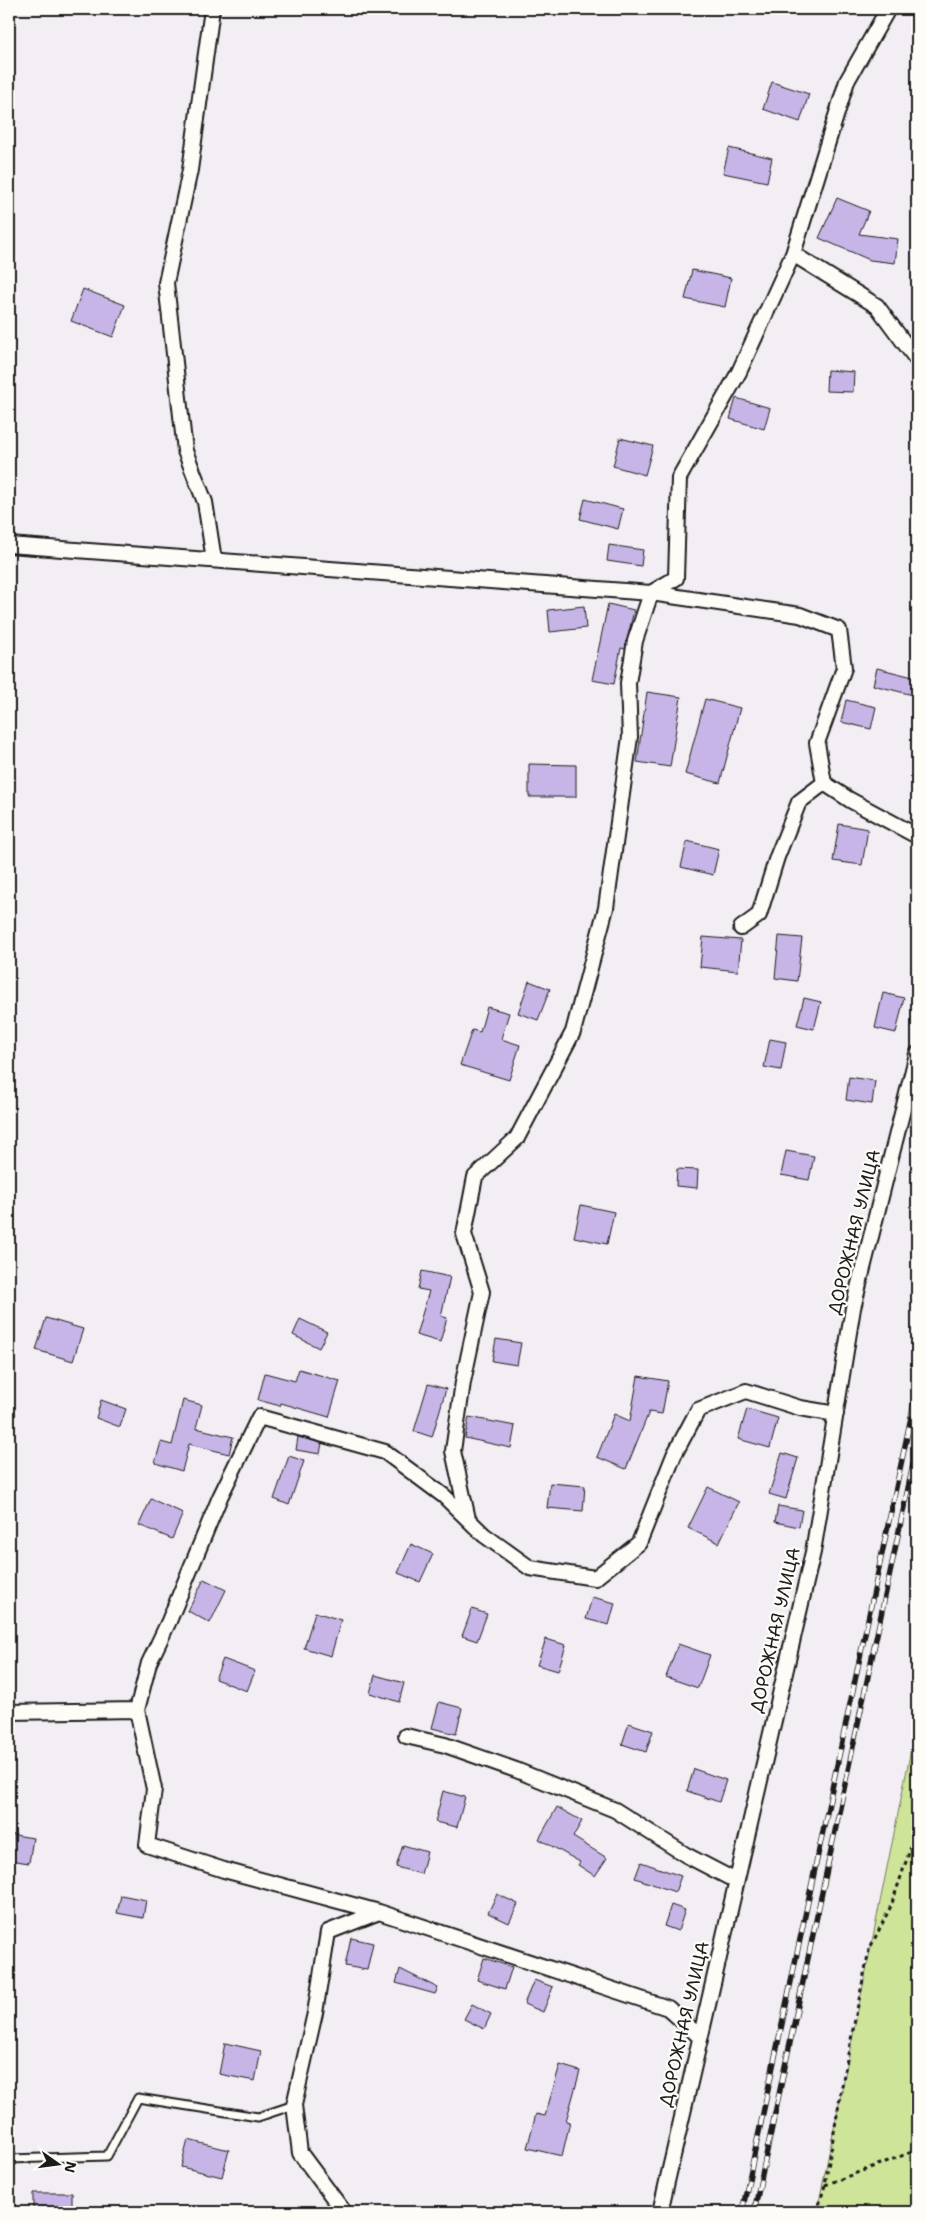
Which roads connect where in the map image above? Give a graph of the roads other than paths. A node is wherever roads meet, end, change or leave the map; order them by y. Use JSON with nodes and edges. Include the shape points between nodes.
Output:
{"nodes":[{"id":1,"x":212,"y":9,"type":"edge"},
{"id":2,"x":888,"y":9,"type":"edge"},
{"id":3,"x":793,"y":254,"type":"junction"},
{"id":4,"x":917,"y":360,"type":"edge"},
{"id":5,"x":9,"y":545,"type":"edge"},
{"id":6,"x":214,"y":560,"type":"junction"},
{"id":7,"x":652,"y":593,"type":"junction"},
{"id":8,"x":824,"y":783,"type":"junction"},
{"id":9,"x":917,"y":836,"type":"edge"},
{"id":10,"x":741,"y":928,"type":"dead end"},
{"id":11,"x":917,"y":1054,"type":"edge"},
{"id":12,"x":836,"y":1414,"type":"junction"},
{"id":13,"x":468,"y":1519,"type":"junction"},
{"id":14,"x":137,"y":1710,"type":"junction"},
{"id":15,"x":9,"y":1712,"type":"edge"},
{"id":16,"x":406,"y":1736,"type":"dead end"},
{"id":17,"x":736,"y":1881,"type":"junction"},
{"id":18,"x":379,"y":1912,"type":"junction"},
{"id":19,"x":700,"y":2037,"type":"junction"},
{"id":20,"x":294,"y":2105,"type":"junction"},
{"id":21,"x":9,"y":2159,"type":"edge"},
{"id":22,"x":344,"y":2212,"type":"edge"},
{"id":23,"x":660,"y":2212,"type":"edge"}],
"edges":[{"from":1,"to":6,"type":"street","via":[[190,170],[166,283],[185,452],[205,502]]},
{"from":2,"to":3,"type":"street","via":[[847,81]]},
{"from":3,"to":4,"type":"street","via":[[877,306]]},
{"from":3,"to":7,"type":"street","via":[[739,372],[679,478],[676,578]]},
{"from":5,"to":6,"type":"street"},
{"from":6,"to":7,"type":"street"},
{"from":7,"to":8,"type":"street","via":[[800,615],[839,630],[844,668],[818,743]]},
{"from":7,"to":13,"type":"street","via":[[635,641],[628,683],[630,737],[606,908],[573,1032],[517,1138],[475,1177],[464,1234],[482,1292],[463,1382],[453,1451]]},
{"from":8,"to":9,"type":"street"},
{"from":8,"to":10,"type":"street","via":[[799,802],[759,915]]},
{"from":11,"to":12,"type":"street","name":"ДОРОЖНАЯ УЛИЦА","via":[[853,1308]]},
{"from":12,"to":13,"type":"street","via":[[800,1408],[746,1391],[698,1410],[674,1455],[639,1543],[595,1578],[530,1568],[484,1535]]},
{"from":12,"to":17,"type":"street","name":"ДОРОЖНАЯ УЛИЦА","via":[[813,1552]]},
{"from":13,"to":14,"type":"street","via":[[444,1496],[385,1452],[259,1417],[220,1496],[149,1663]]},
{"from":14,"to":15,"type":"street"},
{"from":14,"to":18,"type":"street","via":[[154,1789],[147,1845],[224,1870]]},
{"from":16,"to":17,"type":"street","via":[[445,1745],[516,1770],[615,1810],[686,1855]]},
{"from":17,"to":19,"type":"street","name":"ДОРОЖНАЯ УЛИЦА"},
{"from":18,"to":19,"type":"street","via":[[668,2008]]},
{"from":18,"to":20,"type":"street","via":[[328,1932],[315,2013]]},
{"from":19,"to":23,"type":"street","name":"ДОРОЖНАЯ УЛИЦА"},
{"from":20,"to":21,"type":"lane","via":[[258,2117],[138,2098],[107,2156]]},
{"from":20,"to":22,"type":"street","via":[[300,2153]]}]}
